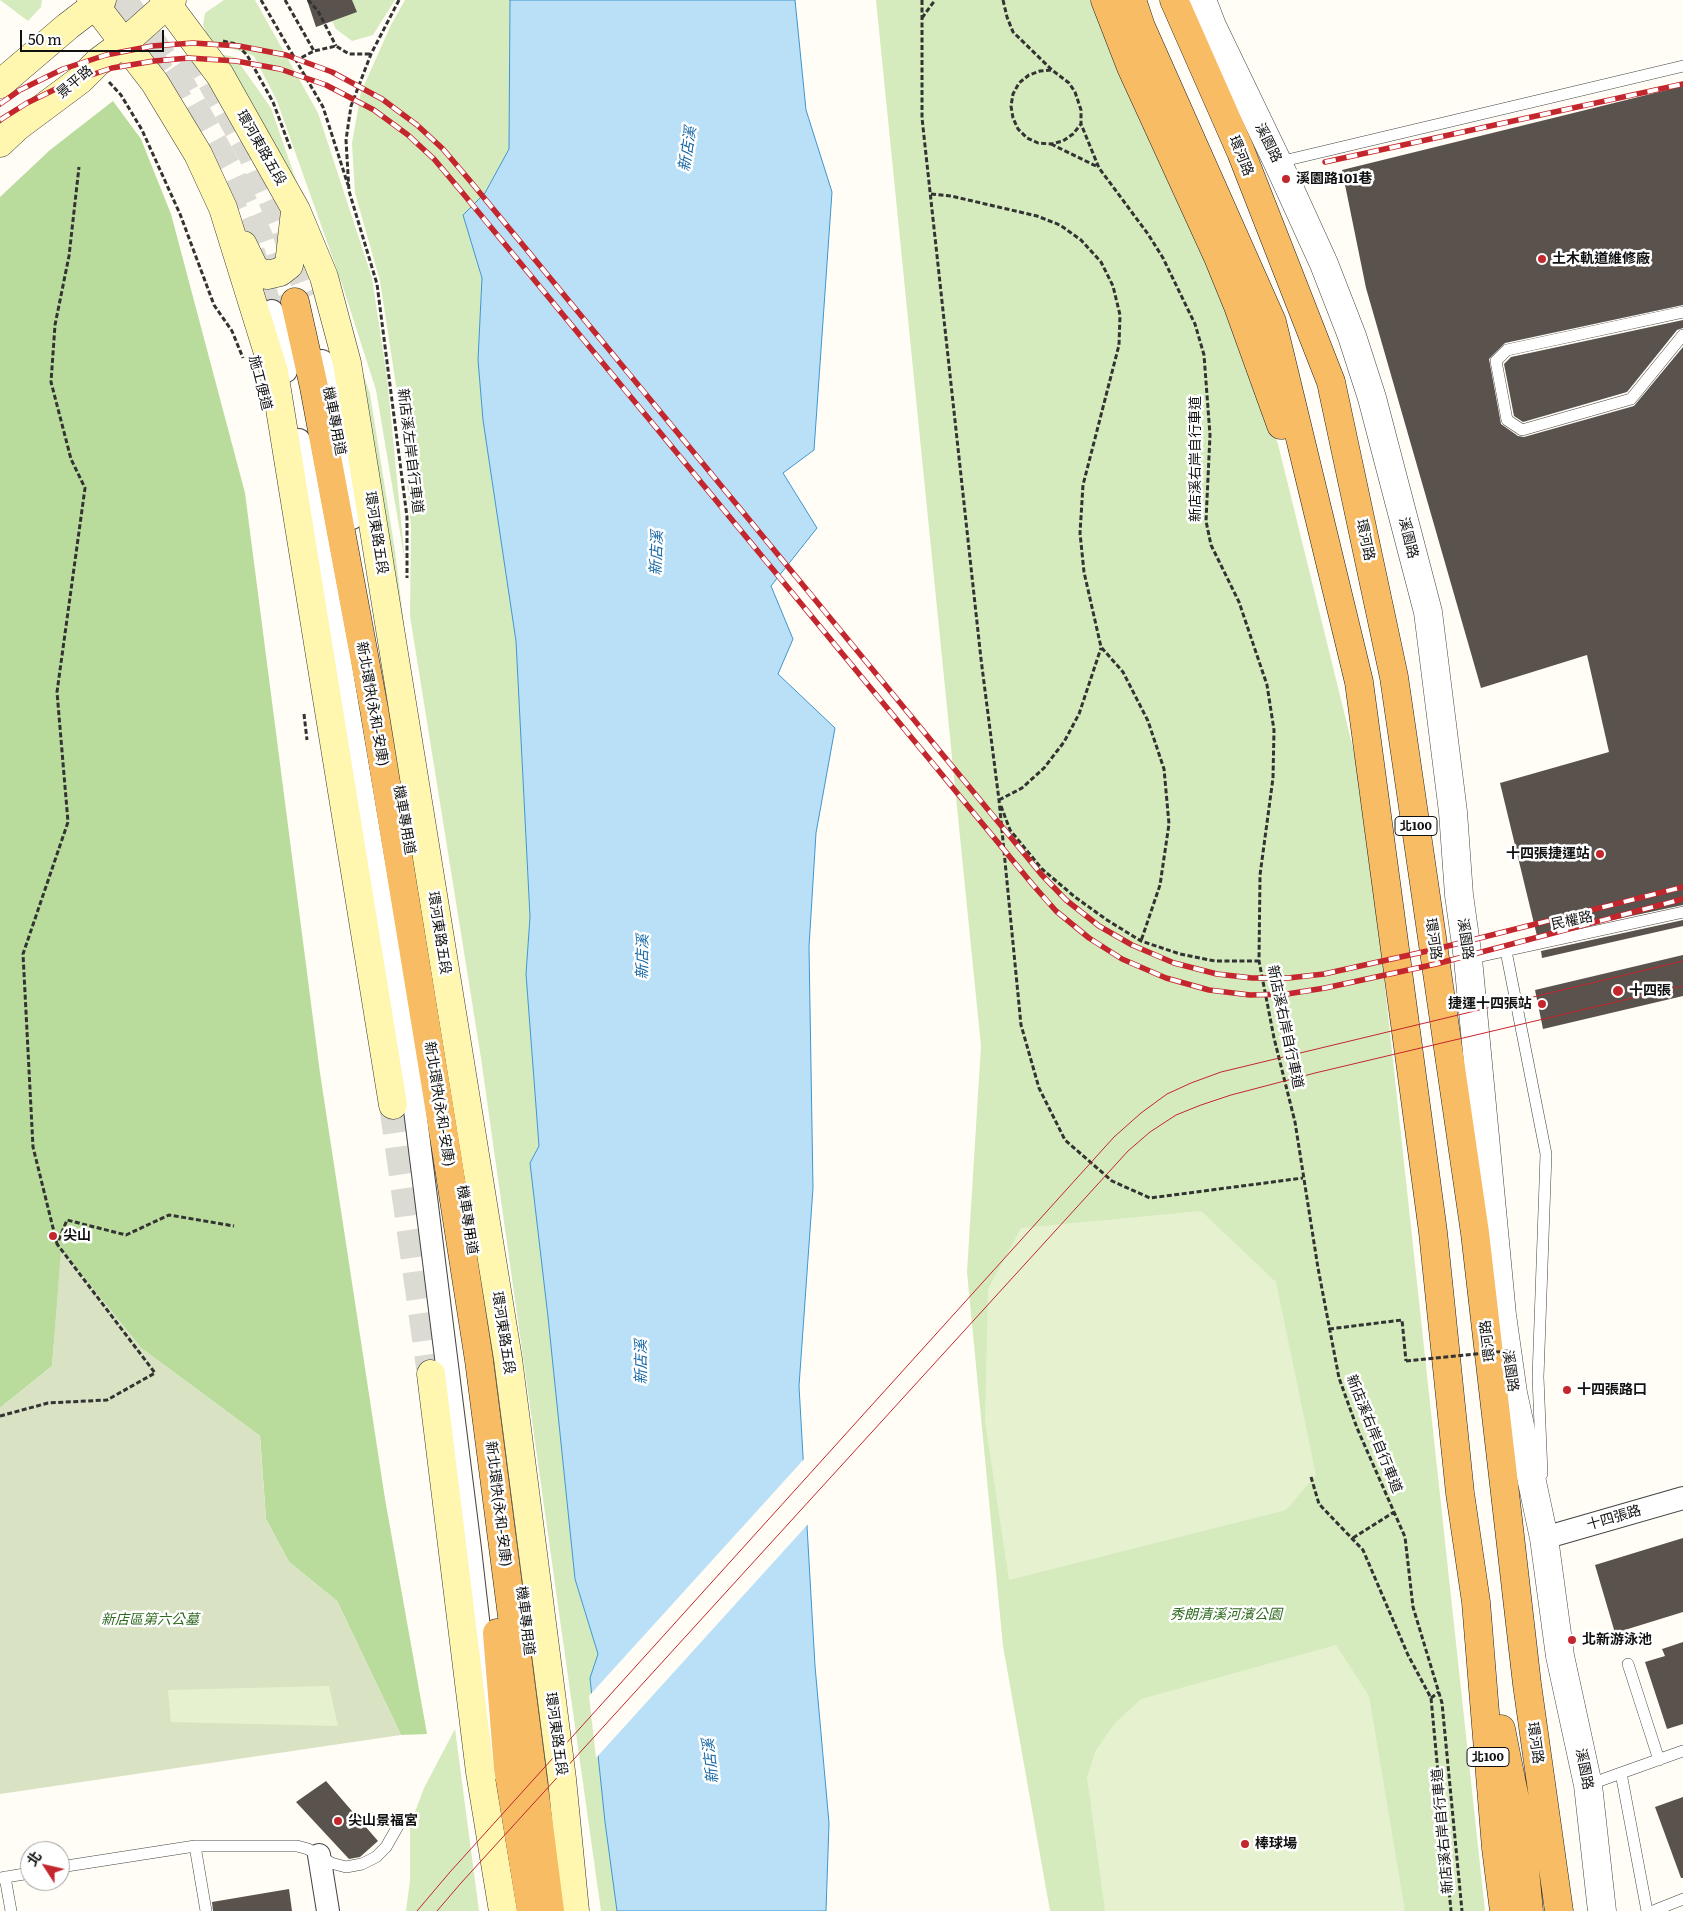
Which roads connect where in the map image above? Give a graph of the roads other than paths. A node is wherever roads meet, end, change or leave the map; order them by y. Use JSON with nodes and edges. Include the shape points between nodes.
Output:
{"nodes":[{"id":1,"x":1105,"y":0,"type":"edge"},
{"id":2,"x":1132,"y":0,"type":"edge"},
{"id":3,"x":1174,"y":0,"type":"edge"},
{"id":4,"x":1202,"y":0,"type":"edge"},
{"id":5,"x":168,"y":1,"type":"edge"},
{"id":6,"x":96,"y":2,"type":"edge"},
{"id":7,"x":125,"y":42,"type":"junction"},
{"id":8,"x":1683,"y":66,"type":"edge"},
{"id":9,"x":0,"y":84,"type":"edge"},
{"id":10,"x":0,"y":143,"type":"edge"},
{"id":11,"x":1278,"y":163,"type":"junction"},
{"id":12,"x":223,"y":208,"type":"junction"},
{"id":13,"x":296,"y":210,"type":"junction"},
{"id":14,"x":290,"y":304,"type":"junction"},
{"id":15,"x":1683,"y":312,"type":"edge"},
{"id":16,"x":1683,"y":334,"type":"edge"},
{"id":17,"x":1329,"y":557,"type":"junction"},
{"id":18,"x":1459,"y":895,"type":"junction"},
{"id":19,"x":1683,"y":912,"type":"edge"},
{"id":20,"x":1506,"y":951,"type":"junction"},
{"id":21,"x":1468,"y":959,"type":"junction"},
{"id":22,"x":1468,"y":1084,"type":"dead end"},
{"id":23,"x":394,"y":1105,"type":"tunnel mouth"},
{"id":24,"x":1470,"y":1114,"type":"dead end"},
{"id":25,"x":1475,"y":1233,"type":"junction"},
{"id":26,"x":431,"y":1374,"type":"tunnel mouth"},
{"id":27,"x":1683,"y":1498,"type":"edge"},
{"id":28,"x":1544,"y":1538,"type":"junction"},
{"id":29,"x":1476,"y":1602,"type":"junction"},
{"id":30,"x":1628,"y":1664,"type":"dead end"},
{"id":31,"x":1527,"y":1684,"type":"junction"},
{"id":32,"x":1683,"y":1752,"type":"edge"},
{"id":33,"x":1659,"y":1760,"type":"junction"},
{"id":34,"x":1621,"y":1773,"type":"junction"},
{"id":35,"x":1588,"y":1785,"type":"junction"},
{"id":36,"x":398,"y":1826,"type":"dead end"},
{"id":37,"x":195,"y":1846,"type":"junction"},
{"id":38,"x":319,"y":1856,"type":"junction"},
{"id":39,"x":70,"y":1865,"type":"edge"},
{"id":40,"x":20,"y":1874,"type":"edge"},
{"id":41,"x":2,"y":1877,"type":"edge"},
{"id":42,"x":1683,"y":1899,"type":"edge"},
{"id":43,"x":11,"y":1911,"type":"edge"},
{"id":44,"x":206,"y":1911,"type":"edge"},
{"id":45,"x":328,"y":1911,"type":"edge"},
{"id":46,"x":503,"y":1911,"type":"edge"},
{"id":47,"x":519,"y":1911,"type":"edge"},
{"id":48,"x":531,"y":1911,"type":"edge"},
{"id":49,"x":550,"y":1911,"type":"edge"},
{"id":50,"x":561,"y":1911,"type":"edge"},
{"id":51,"x":575,"y":1911,"type":"edge"},
{"id":52,"x":1504,"y":1911,"type":"edge"},
{"id":53,"x":1529,"y":1911,"type":"edge"},
{"id":54,"x":1544,"y":1911,"type":"edge"},
{"id":55,"x":1558,"y":1911,"type":"edge"},
{"id":56,"x":1602,"y":1911,"type":"edge"},
{"id":57,"x":1647,"y":1911,"type":"edge"},
{"id":58,"x":1653,"y":1911,"type":"edge"}],
"edges":[{"from":1,"to":17,"type":"highway","via":[[1131,67],[1238,306]]},
{"from":2,"to":17,"type":"highway","number":"北100","via":[[1141,27],[1272,322]]},
{"from":3,"to":25,"type":"highway","name":"環河路","number":"北100","via":[[1241,152],[1331,382],[1394,677]]},
{"from":4,"to":11,"type":"street","name":"溪園路"},
{"from":5,"to":7,"type":"main road","name":"景平路"},
{"from":5,"to":13,"type":"main road","name":"環河東路五段","via":[[220,76]]},
{"from":6,"to":7,"type":"main road"},
{"from":6,"to":9,"type":"main road"},
{"from":7,"to":10,"type":"main road","name":"景平路"},
{"from":7,"to":12,"type":"main road","via":[[155,82],[198,154]]},
{"from":8,"to":11,"type":"lane"},
{"from":11,"to":18,"type":"street","name":"溪園路","via":[[1324,264],[1352,336],[1372,398],[1428,612],[1453,812]]},
{"from":12,"to":13,"type":"main road","via":[[255,270],[268,275],[289,265]]},
{"from":12,"to":23,"type":"main road","via":[[274,372]]},
{"from":13,"to":51,"type":"main road","name":"環河東路五段","via":[[324,277],[347,363],[372,509],[508,1359],[562,1779]]},
{"from":14,"to":47,"type":"street","via":[[290,388],[412,1086],[495,1770]]},
{"from":14,"to":48,"type":"highway","name":"新北環快(永和-安康)","via":[[436,1150],[493,1575],[508,1768]]},
{"from":14,"to":49,"type":"highway","name":"新北環快(永和-安康)","via":[[314,387],[374,709],[446,1149],[479,1360]]},
{"from":14,"to":50,"type":"street","name":"機車專用道","via":[[334,415],[429,967],[511,1509]]},
{"from":15,"to":16,"type":"lane","via":[[1507,350],[1496,362],[1507,420],[1522,430],[1631,399]]},
{"from":17,"to":29,"type":"highway","number":"北100","via":[[1359,682],[1433,1232],[1460,1492]]},
{"from":18,"to":21,"type":"street","name":"溪園路"},
{"from":18,"to":22,"type":"lane"},
{"from":19,"to":20,"type":"lane","name":"民權路"},
{"from":20,"to":21,"type":"lane","name":"民權路"},
{"from":20,"to":28,"type":"lane","via":[[1546,1154],[1538,1377]]},
{"from":21,"to":28,"type":"street","name":"溪園路","via":[[1503,1325],[1513,1393]]},
{"from":24,"to":25,"type":"lane"},
{"from":25,"to":31,"type":"highway","name":"環河路","number":"北100"},
{"from":26,"to":46,"type":"main road","via":[[480,1772]]},
{"from":27,"to":28,"type":"street","name":"十四張路"},
{"from":28,"to":35,"type":"street","name":"溪園路","via":[[1560,1656]]},
{"from":29,"to":52,"type":"highway","number":"北100"},
{"from":29,"to":53,"type":"highway","via":[[1521,1829]]},
{"from":30,"to":33,"type":"lane"},
{"from":31,"to":54,"type":"highway"},
{"from":31,"to":55,"type":"highway","name":"環河路","number":"北100"},
{"from":32,"to":33,"type":"lane"},
{"from":33,"to":34,"type":"lane"},
{"from":34,"to":35,"type":"lane"},
{"from":34,"to":57,"type":"lane"},
{"from":35,"to":56,"type":"street","name":"溪園路"},
{"from":36,"to":38,"type":"lane","via":[[386,1847],[362,1864],[346,1867]]},
{"from":37,"to":38,"type":"lane","via":[[297,1846]]},
{"from":37,"to":39,"type":"lane"},
{"from":37,"to":44,"type":"lane"},
{"from":38,"to":45,"type":"street"},
{"from":40,"to":41,"type":"lane"},
{"from":41,"to":43,"type":"lane"},
{"from":42,"to":58,"type":"lane"}]}
